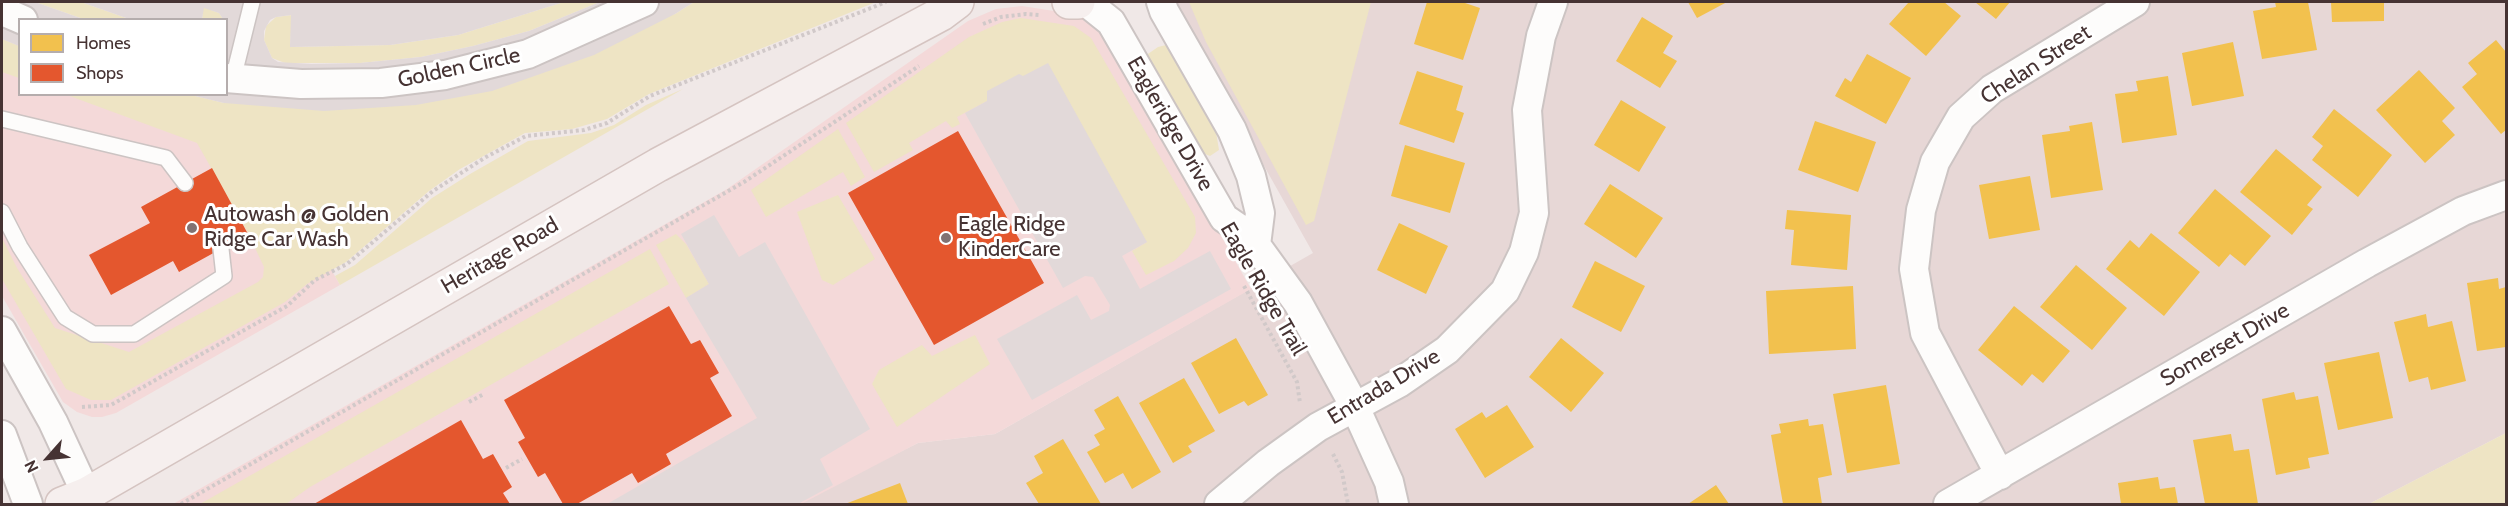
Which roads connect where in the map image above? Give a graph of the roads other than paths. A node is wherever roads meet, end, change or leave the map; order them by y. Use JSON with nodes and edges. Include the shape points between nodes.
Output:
{"nodes":[{"id":1,"x":252,"y":2,"type":"edge"},
{"id":2,"x":644,"y":2,"type":"edge"},
{"id":3,"x":1069,"y":2,"type":"edge"},
{"id":4,"x":1078,"y":2,"type":"edge"},
{"id":5,"x":1086,"y":2,"type":"edge"},
{"id":6,"x":1161,"y":2,"type":"edge"},
{"id":7,"x":1553,"y":2,"type":"edge"},
{"id":8,"x":2135,"y":2,"type":"edge"},
{"id":9,"x":949,"y":8,"type":"edge"},
{"id":10,"x":2,"y":11,"type":"edge"},
{"id":11,"x":18,"y":18,"type":"edge"},
{"id":12,"x":980,"y":18,"type":"edge"},
{"id":13,"x":230,"y":79,"type":"edge"},
{"id":14,"x":2,"y":119,"type":"edge"},
{"id":15,"x":185,"y":183,"type":"dead end"},
{"id":16,"x":2506,"y":195,"type":"edge"},
{"id":17,"x":2,"y":212,"type":"edge"},
{"id":18,"x":1256,"y":245,"type":"junction"},
{"id":19,"x":221,"y":249,"type":"dead end"},
{"id":20,"x":2,"y":331,"type":"edge"},
{"id":21,"x":1355,"y":406,"type":"junction"},
{"id":22,"x":2,"y":435,"type":"edge"},
{"id":23,"x":2000,"y":475,"type":"junction"},
{"id":24,"x":80,"y":501,"type":"edge"},
{"id":25,"x":28,"y":504,"type":"edge"},
{"id":26,"x":1220,"y":504,"type":"edge"},
{"id":27,"x":1394,"y":504,"type":"edge"},
{"id":28,"x":1948,"y":504,"type":"edge"}],
"edges":[{"from":1,"to":13,"type":"lane"},
{"from":2,"to":13,"type":"street","name":"Golden Circle","via":[[528,54],[445,75],[381,83],[301,84]]},
{"from":3,"to":4,"type":"main road"},
{"from":5,"to":18,"type":"street","name":"Eagleridge Drive","via":[[1111,22],[1224,218]]},
{"from":6,"to":18,"type":"street","name":"Eagleridge Drive","via":[[1232,130],[1251,176],[1260,213]]},
{"from":7,"to":21,"type":"street","name":"Entrada Drive","via":[[1541,36],[1527,110],[1534,213],[1524,252],[1505,291],[1447,350],[1399,383]]},
{"from":8,"to":23,"type":"street","name":"Chelan Street","via":[[1992,88],[1961,117],[1935,162],[1921,210],[1914,269],[1925,333]]},
{"from":9,"to":12,"type":"main road","name":"Heritage Road"},
{"from":9,"to":24,"type":"main road","name":"Heritage Road","via":[[658,165]]},
{"from":10,"to":11,"type":"street"},
{"from":14,"to":15,"type":"lane","via":[[166,158]]},
{"from":16,"to":23,"type":"street","name":"Somerset Drive","via":[[2463,211],[2367,263]]},
{"from":17,"to":19,"type":"lane","via":[[65,317],[93,334],[134,334],[224,276]]},
{"from":18,"to":21,"type":"street","name":"Eagleridge Drive","via":[[1298,303]]},
{"from":20,"to":24,"type":"street","via":[[53,422]]},
{"from":21,"to":26,"type":"street","name":"Entrada Drive","via":[[1318,427]]},
{"from":21,"to":27,"type":"street","name":"Eagleridge Drive","via":[[1389,482]]},
{"from":22,"to":25,"type":"street"},
{"from":23,"to":28,"type":"street","name":"Somerset Drive"}]}
